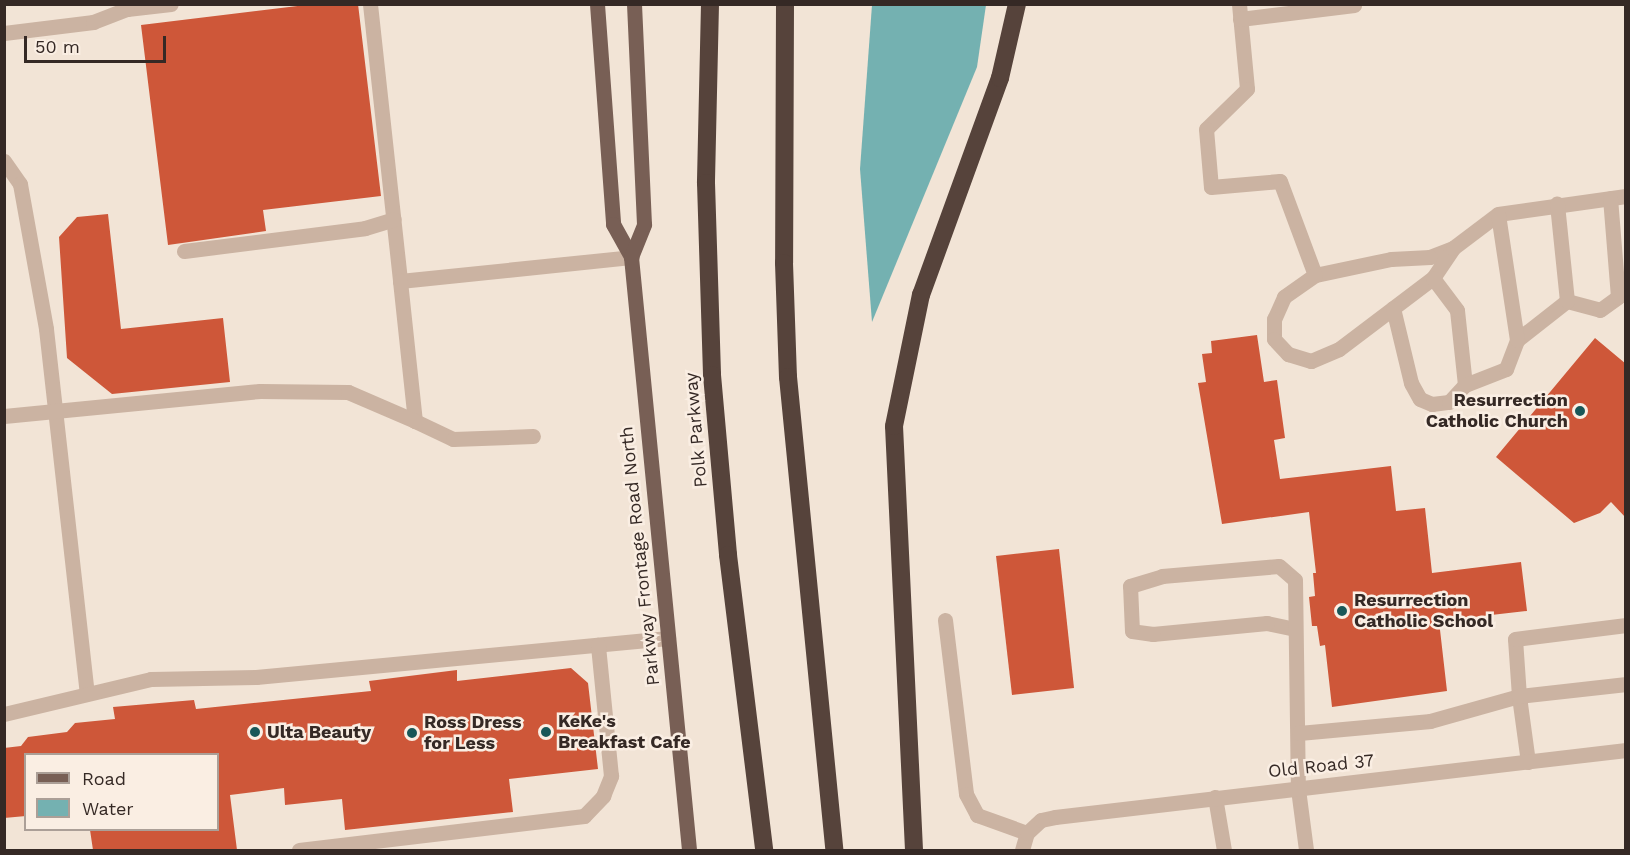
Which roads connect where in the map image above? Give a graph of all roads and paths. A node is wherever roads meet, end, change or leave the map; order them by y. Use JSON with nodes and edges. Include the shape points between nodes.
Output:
{"nodes":[{"id":1,"x":171,"y":4,"type":"edge"},
{"id":2,"x":370,"y":4,"type":"edge"},
{"id":3,"x":597,"y":4,"type":"edge"},
{"id":4,"x":634,"y":4,"type":"edge"},
{"id":5,"x":710,"y":4,"type":"edge"},
{"id":6,"x":785,"y":4,"type":"edge"},
{"id":7,"x":1017,"y":4,"type":"edge"},
{"id":8,"x":1354,"y":5,"type":"edge"},
{"id":9,"x":127,"y":7,"type":"edge"},
{"id":10,"x":1240,"y":12,"type":"edge"},
{"id":11,"x":4,"y":33,"type":"edge"},
{"id":12,"x":4,"y":161,"type":"edge"},
{"id":13,"x":1626,"y":196,"type":"edge"},
{"id":14,"x":1610,"y":198,"type":"junction"},
{"id":15,"x":1557,"y":204,"type":"junction"},
{"id":16,"x":1498,"y":214,"type":"junction"},
{"id":17,"x":394,"y":219,"type":"junction"},
{"id":18,"x":1453,"y":248,"type":"junction"},
{"id":19,"x":184,"y":251,"type":"dead end"},
{"id":20,"x":631,"y":257,"type":"junction"},
{"id":21,"x":1315,"y":275,"type":"junction"},
{"id":22,"x":1433,"y":278,"type":"junction"},
{"id":23,"x":400,"y":281,"type":"junction"},
{"id":24,"x":1567,"y":301,"type":"junction"},
{"id":25,"x":1394,"y":308,"type":"junction"},
{"id":26,"x":1517,"y":340,"type":"junction"},
{"id":27,"x":1465,"y":385,"type":"junction"},
{"id":28,"x":57,"y":411,"type":"junction"},
{"id":29,"x":4,"y":417,"type":"edge"},
{"id":30,"x":415,"y":422,"type":"junction"},
{"id":31,"x":533,"y":436,"type":"dead end"},
{"id":32,"x":945,"y":620,"type":"dead end"},
{"id":33,"x":1626,"y":625,"type":"edge"},
{"id":34,"x":1295,"y":629,"type":"junction"},
{"id":35,"x":668,"y":638,"type":"junction"},
{"id":36,"x":598,"y":645,"type":"junction"},
{"id":37,"x":1626,"y":684,"type":"edge"},
{"id":38,"x":87,"y":693,"type":"junction"},
{"id":39,"x":1519,"y":696,"type":"junction"},
{"id":40,"x":4,"y":714,"type":"edge"},
{"id":41,"x":1299,"y":733,"type":"junction"},
{"id":42,"x":1626,"y":750,"type":"edge"},
{"id":43,"x":1528,"y":762,"type":"junction"},
{"id":44,"x":1298,"y":789,"type":"junction"},
{"id":45,"x":1215,"y":797,"type":"junction"},
{"id":46,"x":1027,"y":833,"type":"junction"},
{"id":47,"x":299,"y":850,"type":"edge"},
{"id":48,"x":689,"y":850,"type":"edge"},
{"id":49,"x":764,"y":850,"type":"edge"},
{"id":50,"x":834,"y":850,"type":"edge"},
{"id":51,"x":914,"y":850,"type":"edge"},
{"id":52,"x":1022,"y":850,"type":"edge"},
{"id":53,"x":1224,"y":850,"type":"edge"},
{"id":54,"x":1306,"y":850,"type":"edge"}],
"edges":[{"from":1,"to":9,"type":"street"},
{"from":2,"to":17,"type":"street"},
{"from":3,"to":20,"type":"main road","name":"Parkway Frontage Road North","via":[[614,224]]},
{"from":4,"to":20,"type":"main road","name":"Parkway Frontage Road North","via":[[644,224]]},
{"from":5,"to":49,"type":"highway","name":"Polk Parkway","via":[[706,183],[712,375],[728,555]]},
{"from":6,"to":50,"type":"highway","via":[[783,240],[788,377]]},
{"from":7,"to":51,"type":"highway","via":[[1000,78],[921,295],[894,426]]},
{"from":8,"to":10,"type":"street"},
{"from":9,"to":11,"type":"street","via":[[93,22]]},
{"from":10,"to":21,"type":"street","via":[[1247,89],[1206,129],[1211,187],[1280,181]]},
{"from":12,"to":28,"type":"street","via":[[20,184]]},
{"from":13,"to":14,"type":"street"},
{"from":14,"to":15,"type":"street"},
{"from":14,"to":24,"type":"street","via":[[1618,297],[1600,310]]},
{"from":15,"to":16,"type":"street"},
{"from":15,"to":24,"type":"street"},
{"from":16,"to":18,"type":"street"},
{"from":16,"to":26,"type":"street"},
{"from":17,"to":19,"type":"street","via":[[365,228]]},
{"from":17,"to":23,"type":"street"},
{"from":18,"to":21,"type":"street","via":[[1430,257],[1392,259]]},
{"from":18,"to":22,"type":"street"},
{"from":20,"to":23,"type":"street"},
{"from":20,"to":35,"type":"main road","name":"Parkway Frontage Road North"},
{"from":21,"to":25,"type":"street","via":[[1284,297],[1274,319],[1274,339],[1288,354],[1311,361],[1338,349]]},
{"from":22,"to":25,"type":"street"},
{"from":22,"to":27,"type":"street","via":[[1457,310]]},
{"from":23,"to":30,"type":"street"},
{"from":24,"to":26,"type":"street"},
{"from":25,"to":27,"type":"street","via":[[1411,383],[1420,399],[1432,404],[1449,402]]},
{"from":26,"to":27,"type":"street","via":[[1506,369]]},
{"from":28,"to":29,"type":"street"},
{"from":28,"to":30,"type":"street","via":[[260,391],[348,392]]},
{"from":28,"to":38,"type":"street"},
{"from":30,"to":31,"type":"street","via":[[453,439]]},
{"from":32,"to":46,"type":"street","via":[[966,794],[977,815]]},
{"from":33,"to":39,"type":"street","via":[[1515,639]]},
{"from":34,"to":34,"type":"street","via":[[1295,580],[1279,566],[1162,576],[1130,586],[1132,631],[1153,634],[1268,623]]},
{"from":34,"to":41,"type":"street"},
{"from":35,"to":36,"type":"street"},
{"from":35,"to":48,"type":"main road","name":"Parkway Frontage Road North"},
{"from":36,"to":38,"type":"street","via":[[256,677],[151,679]]},
{"from":36,"to":47,"type":"street","via":[[611,776],[603,795],[584,816]]},
{"from":37,"to":39,"type":"street"},
{"from":38,"to":40,"type":"street"},
{"from":39,"to":41,"type":"street","via":[[1430,721]]},
{"from":39,"to":43,"type":"street"},
{"from":41,"to":44,"type":"street"},
{"from":42,"to":43,"type":"street","name":"Old Road 37"},
{"from":43,"to":44,"type":"street","name":"Old Road 37"},
{"from":44,"to":45,"type":"street","name":"Old Road 37"},
{"from":44,"to":54,"type":"street"},
{"from":45,"to":46,"type":"street","name":"Old Road 37","via":[[1054,817],[1041,820]]},
{"from":45,"to":53,"type":"street"},
{"from":46,"to":52,"type":"street"}]}
